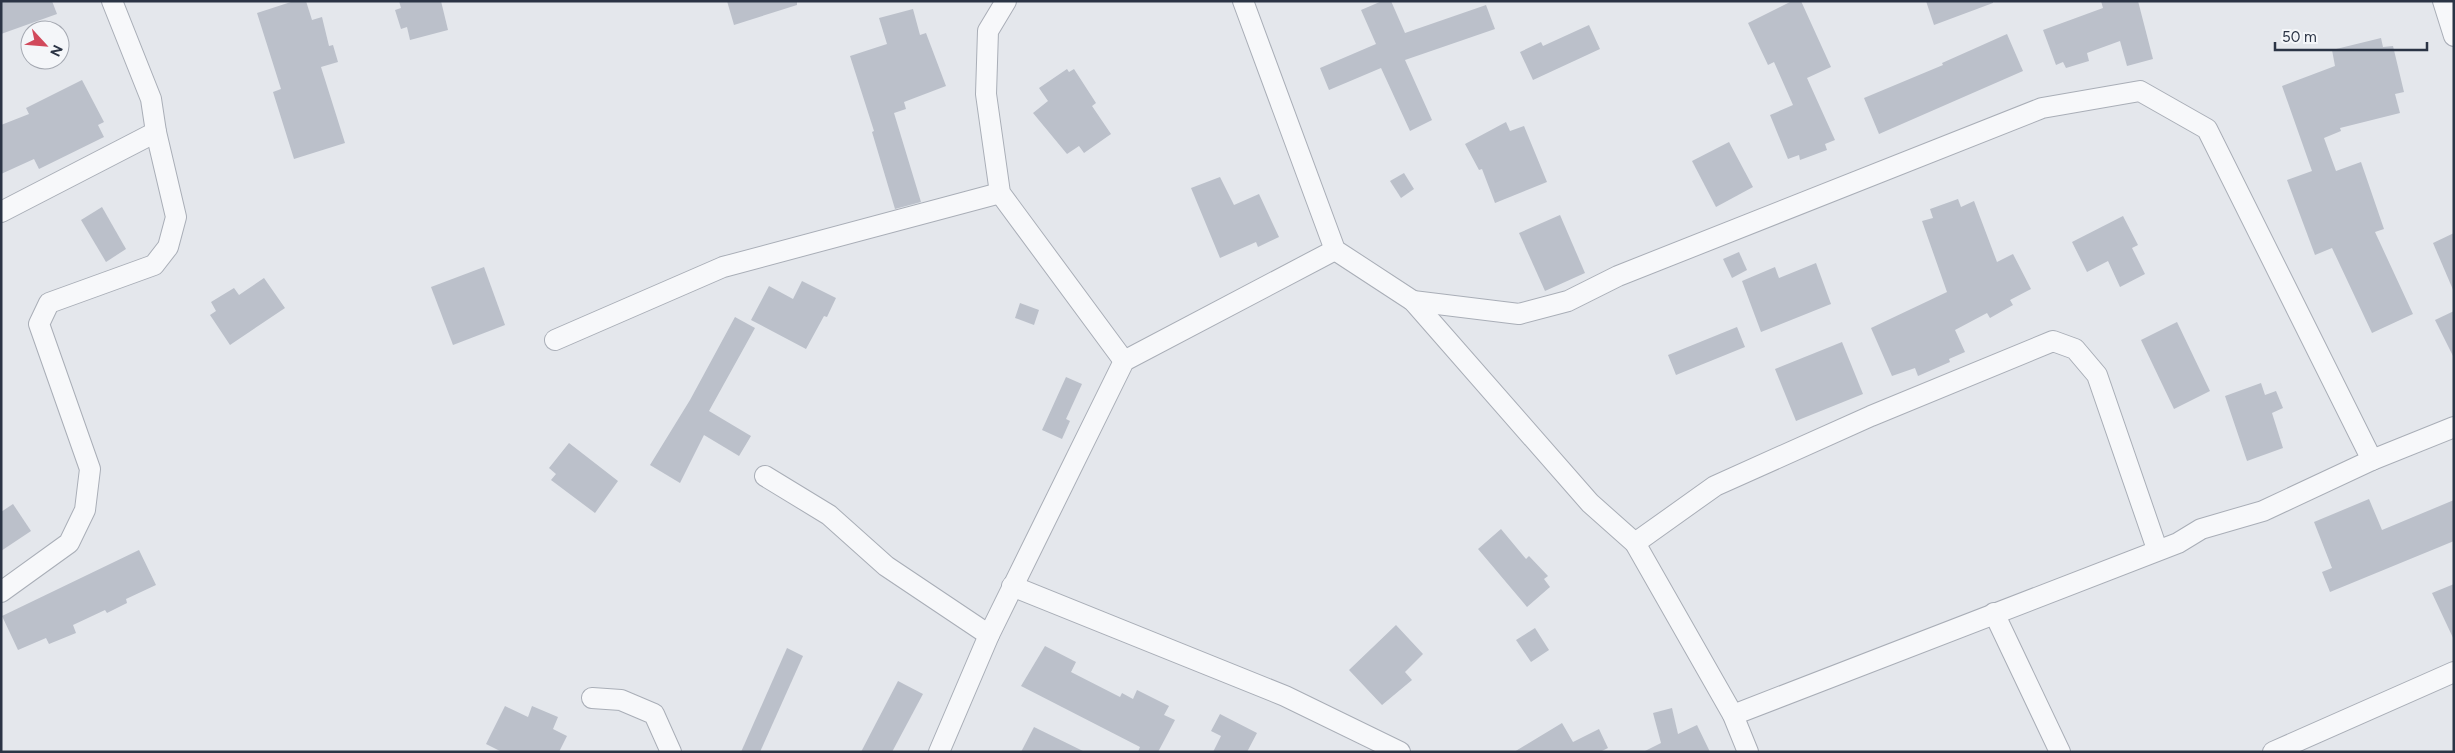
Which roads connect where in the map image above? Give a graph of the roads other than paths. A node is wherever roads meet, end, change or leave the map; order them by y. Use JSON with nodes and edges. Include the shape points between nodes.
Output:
{"nodes":[{"id":1,"x":112,"y":1,"type":"edge"},
{"id":2,"x":1006,"y":1,"type":"edge"},
{"id":3,"x":1243,"y":1,"type":"edge"},
{"id":4,"x":2443,"y":1,"type":"edge"},
{"id":5,"x":2454,"y":36,"type":"edge"},
{"id":6,"x":156,"y":132,"type":"junction"},
{"id":7,"x":1000,"y":192,"type":"junction"},
{"id":8,"x":1,"y":212,"type":"edge"},
{"id":9,"x":1334,"y":250,"type":"junction"},
{"id":10,"x":1413,"y":301,"type":"junction"},
{"id":11,"x":555,"y":340,"type":"dead end"},
{"id":12,"x":1124,"y":361,"type":"junction"},
{"id":13,"x":2454,"y":427,"type":"edge"},
{"id":14,"x":2372,"y":460,"type":"junction"},
{"id":15,"x":765,"y":476,"type":"dead end"},
{"id":16,"x":1635,"y":543,"type":"junction"},
{"id":17,"x":2157,"y":549,"type":"junction"},
{"id":18,"x":1012,"y":586,"type":"junction"},
{"id":19,"x":1,"y":592,"type":"edge"},
{"id":20,"x":1994,"y":613,"type":"junction"},
{"id":21,"x":989,"y":634,"type":"junction"},
{"id":22,"x":2454,"y":672,"type":"edge"},
{"id":23,"x":592,"y":698,"type":"dead end"},
{"id":24,"x":1734,"y":716,"type":"junction"},
{"id":25,"x":2284,"y":750,"type":"edge"},
{"id":26,"x":671,"y":752,"type":"edge"},
{"id":27,"x":940,"y":752,"type":"edge"},
{"id":28,"x":1400,"y":752,"type":"edge"},
{"id":29,"x":1748,"y":752,"type":"edge"},
{"id":30,"x":2060,"y":752,"type":"edge"}],
"edges":[{"from":1,"to":6,"type":"street","via":[[152,98]]},
{"from":2,"to":7,"type":"street","via":[[988,31],[987,40],[986,94]]},
{"from":3,"to":9,"type":"street"},
{"from":4,"to":5,"type":"street"},
{"from":6,"to":8,"type":"street"},
{"from":6,"to":19,"type":"street","via":[[176,217],[168,247],[154,265],[49,303],[39,324],[90,469],[85,510],[69,543]]},
{"from":7,"to":11,"type":"street","via":[[723,267]]},
{"from":7,"to":12,"type":"street"},
{"from":9,"to":10,"type":"street"},
{"from":9,"to":12,"type":"street"},
{"from":10,"to":14,"type":"street","via":[[1519,314],[1568,302],[1618,276],[2042,108],[2140,92],[2207,129]]},
{"from":10,"to":16,"type":"street","via":[[1590,503]]},
{"from":12,"to":18,"type":"street"},
{"from":13,"to":14,"type":"street"},
{"from":14,"to":17,"type":"street","via":[[2263,511],[2200,529],[2178,542]]},
{"from":15,"to":21,"type":"street","via":[[829,515],[886,566]]},
{"from":16,"to":17,"type":"street","via":[[1715,486],[1871,416],[2053,341],[2075,350],[2097,375]]},
{"from":16,"to":24,"type":"street"},
{"from":17,"to":20,"type":"street"},
{"from":18,"to":21,"type":"street"},
{"from":18,"to":28,"type":"street","via":[[1285,696]]},
{"from":20,"to":24,"type":"street"},
{"from":20,"to":30,"type":"street"},
{"from":21,"to":27,"type":"street"},
{"from":22,"to":25,"type":"street"},
{"from":23,"to":26,"type":"street","via":[[621,700],[654,714]]},
{"from":24,"to":29,"type":"street"}]}
